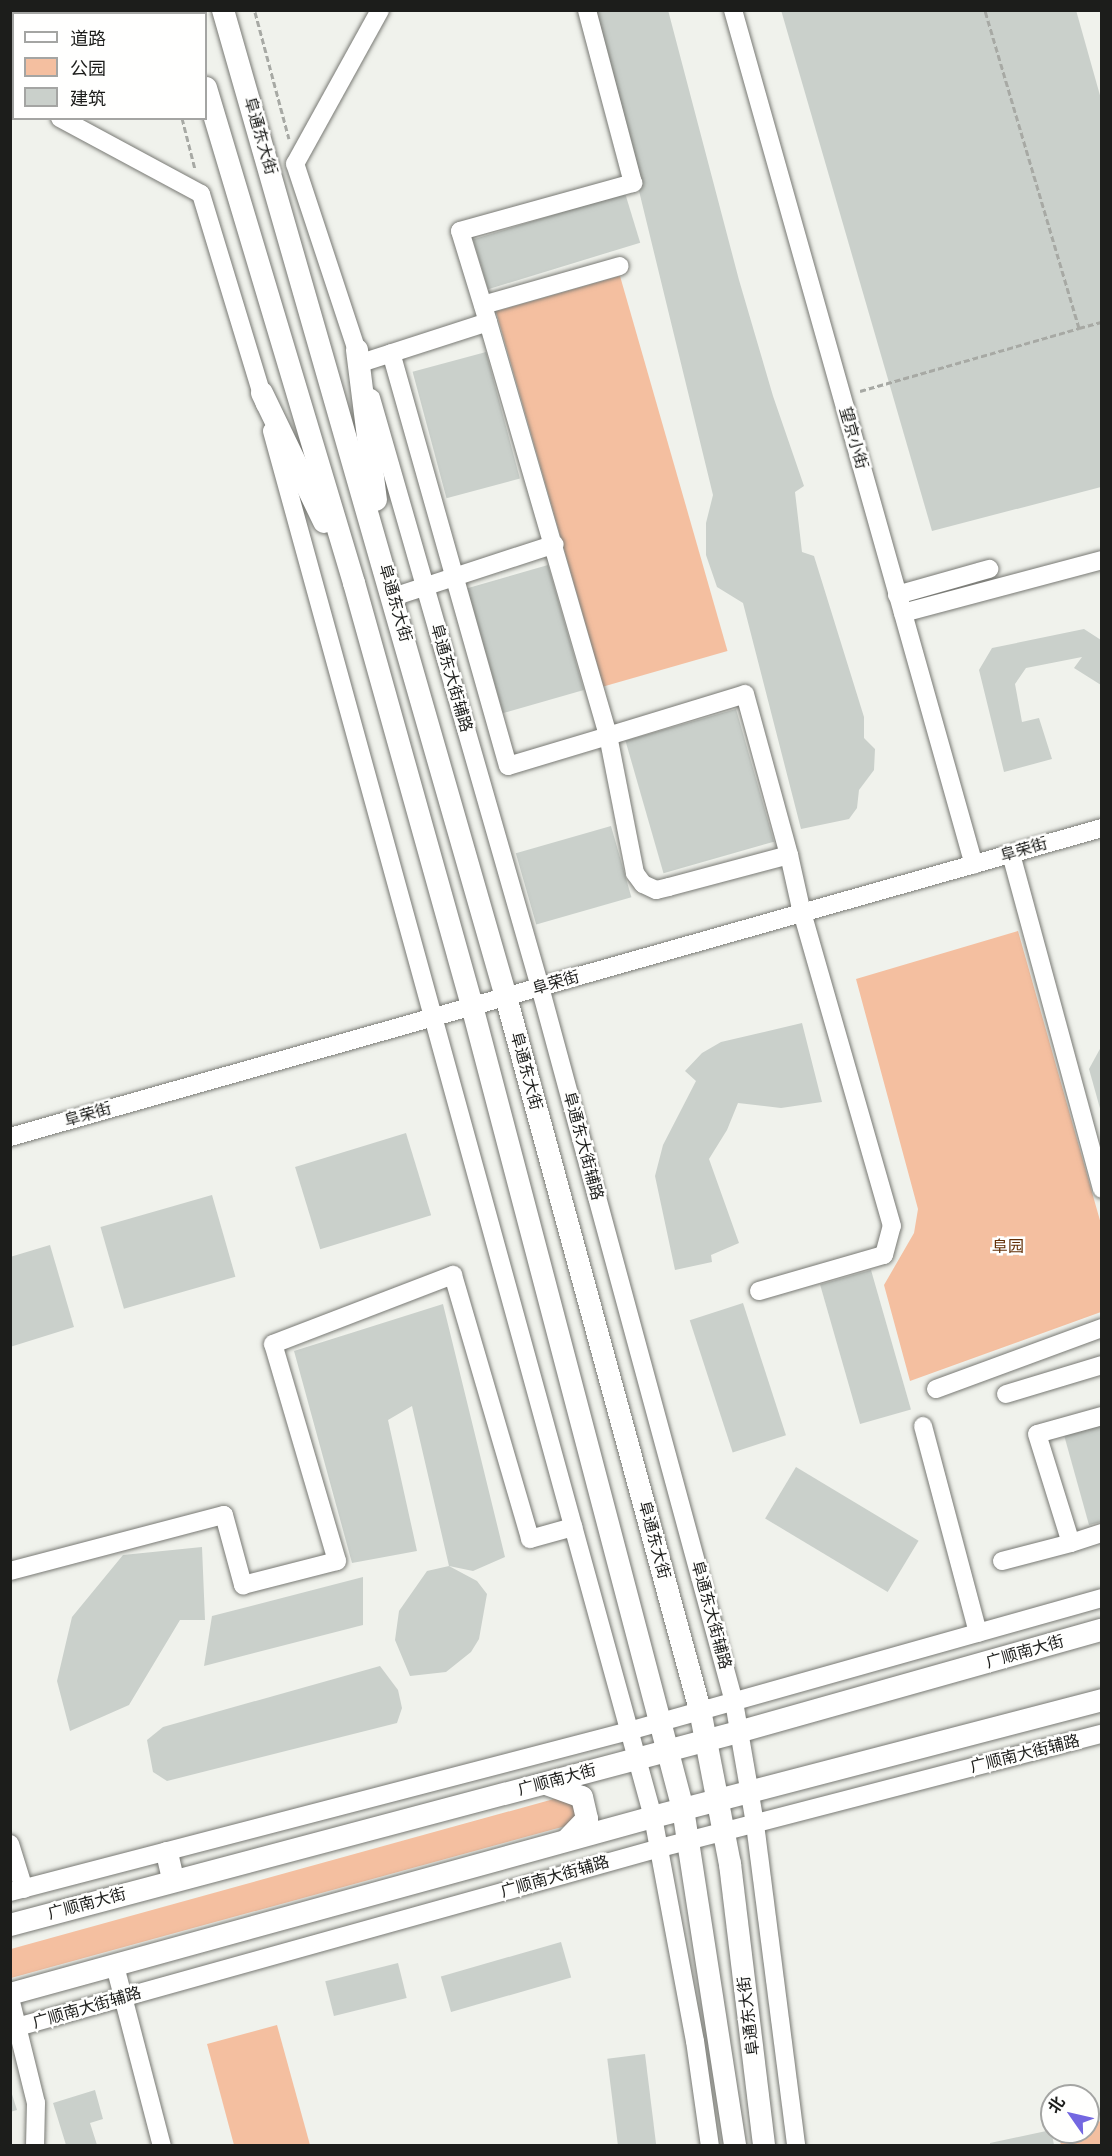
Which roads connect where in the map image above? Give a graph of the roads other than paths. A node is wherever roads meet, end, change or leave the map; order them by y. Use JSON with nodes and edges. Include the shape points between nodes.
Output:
{"nodes":[{"id":1,"x":223,"y":10,"type":"edge"},
{"id":2,"x":380,"y":10,"type":"edge"},
{"id":3,"x":587,"y":10,"type":"edge"},
{"id":4,"x":733,"y":10,"type":"edge"},
{"id":5,"x":207,"y":91,"type":"edge"},
{"id":6,"x":64,"y":120,"type":"edge"},
{"id":7,"x":620,"y":266,"type":"dead end"},
{"id":8,"x":485,"y":314,"type":"junction"},
{"id":9,"x":391,"y":353,"type":"junction"},
{"id":10,"x":359,"y":356,"type":"junction"},
{"id":11,"x":262,"y":393,"type":"junction"},
{"id":12,"x":555,"y":544,"type":"junction"},
{"id":13,"x":1101,"y":560,"type":"edge"},
{"id":14,"x":989,"y":569,"type":"dead end"},
{"id":15,"x":385,"y":570,"type":"junction"},
{"id":16,"x":454,"y":577,"type":"junction"},
{"id":17,"x":354,"y":583,"type":"junction"},
{"id":18,"x":425,"y":586,"type":"junction"},
{"id":19,"x":895,"y":587,"type":"junction"},
{"id":20,"x":393,"y":597,"type":"junction"},
{"id":21,"x":903,"y":613,"type":"junction"},
{"id":22,"x":608,"y":736,"type":"junction"},
{"id":23,"x":1101,"y":828,"type":"edge"},
{"id":24,"x":1011,"y":854,"type":"junction"},
{"id":25,"x":789,"y":855,"type":"junction"},
{"id":26,"x":974,"y":865,"type":"junction"},
{"id":27,"x":802,"y":913,"type":"junction"},
{"id":28,"x":540,"y":987,"type":"junction"},
{"id":29,"x":506,"y":997,"type":"junction"},
{"id":30,"x":472,"y":1006,"type":"junction"},
{"id":31,"x":433,"y":1017,"type":"junction"},
{"id":32,"x":10,"y":1137,"type":"edge"},
{"id":33,"x":1101,"y":1190,"type":"edge"},
{"id":34,"x":759,"y":1291,"type":"dead end"},
{"id":35,"x":1101,"y":1328,"type":"edge"},
{"id":36,"x":1101,"y":1365,"type":"edge"},
{"id":37,"x":936,"y":1389,"type":"dead end"},
{"id":38,"x":1006,"y":1394,"type":"dead end"},
{"id":39,"x":1101,"y":1416,"type":"edge"},
{"id":40,"x":922,"y":1426,"type":"dead end"},
{"id":41,"x":573,"y":1527,"type":"junction"},
{"id":42,"x":1101,"y":1533,"type":"edge"},
{"id":43,"x":1071,"y":1543,"type":"junction"},
{"id":44,"x":1002,"y":1561,"type":"dead end"},
{"id":45,"x":10,"y":1571,"type":"edge"},
{"id":46,"x":1101,"y":1598,"type":"edge"},
{"id":47,"x":1101,"y":1630,"type":"edge"},
{"id":48,"x":978,"y":1633,"type":"junction"},
{"id":49,"x":1101,"y":1700,"type":"edge"},
{"id":50,"x":734,"y":1702,"type":"junction"},
{"id":51,"x":700,"y":1710,"type":"junction"},
{"id":52,"x":658,"y":1722,"type":"junction"},
{"id":53,"x":629,"y":1731,"type":"junction"},
{"id":54,"x":738,"y":1732,"type":"junction"},
{"id":55,"x":1101,"y":1734,"type":"edge"},
{"id":56,"x":706,"y":1739,"type":"junction"},
{"id":57,"x":666,"y":1750,"type":"junction"},
{"id":58,"x":636,"y":1758,"type":"junction"},
{"id":59,"x":546,"y":1784,"type":"junction"},
{"id":60,"x":750,"y":1792,"type":"junction"},
{"id":61,"x":718,"y":1800,"type":"junction"},
{"id":62,"x":683,"y":1809,"type":"junction"},
{"id":63,"x":653,"y":1817,"type":"junction"},
{"id":64,"x":755,"y":1824,"type":"junction"},
{"id":65,"x":724,"y":1832,"type":"junction"},
{"id":66,"x":566,"y":1841,"type":"junction"},
{"id":67,"x":690,"y":1841,"type":"junction"},
{"id":68,"x":11,"y":1845,"type":"edge"},
{"id":69,"x":660,"y":1848,"type":"junction"},
{"id":70,"x":167,"y":1853,"type":"junction"},
{"id":71,"x":173,"y":1880,"type":"junction"},
{"id":72,"x":17,"y":1891,"type":"edge"},
{"id":73,"x":10,"y":1925,"type":"edge"},
{"id":74,"x":115,"y":1966,"type":"junction"},
{"id":75,"x":10,"y":1996,"type":"edge"},
{"id":76,"x":125,"y":1997,"type":"junction"},
{"id":77,"x":14,"y":2028,"type":"edge"},
{"id":78,"x":35,"y":2145,"type":"edge"},
{"id":79,"x":162,"y":2145,"type":"edge"},
{"id":80,"x":711,"y":2145,"type":"edge"},
{"id":81,"x":735,"y":2145,"type":"edge"},
{"id":82,"x":764,"y":2145,"type":"edge"},
{"id":83,"x":796,"y":2145,"type":"edge"}],
"edges":[{"from":1,"to":15,"type":"main road","name":"阜通东大街"},
{"from":2,"to":10,"type":"street","name":"阜通东大街辅路","via":[[295,164]]},
{"from":3,"to":8,"type":"street","via":[[633,183],[460,231]]},
{"from":4,"to":19,"type":"street","name":"望京小街"},
{"from":5,"to":17,"type":"main road","name":"阜通东大街"},
{"from":6,"to":11,"type":"street","via":[[201,194]]},
{"from":7,"to":8,"type":"street"},
{"from":8,"to":9,"type":"street"},
{"from":8,"to":12,"type":"street"},
{"from":9,"to":10,"type":"street"},
{"from":9,"to":16,"type":"street"},
{"from":10,"to":15,"type":"main road"},
{"from":10,"to":18,"type":"street","name":"阜通东大街辅路"},
{"from":11,"to":17,"type":"main road"},
{"from":11,"to":31,"type":"street"},
{"from":12,"to":16,"type":"street"},
{"from":12,"to":22,"type":"street"},
{"from":13,"to":21,"type":"street"},
{"from":14,"to":19,"type":"street"},
{"from":15,"to":20,"type":"main road","name":"阜通东大街"},
{"from":16,"to":18,"type":"street"},
{"from":16,"to":22,"type":"street","via":[[508,766]]},
{"from":17,"to":30,"type":"main road","name":"阜通东大街"},
{"from":18,"to":20,"type":"street"},
{"from":18,"to":28,"type":"street","name":"阜通东大街辅路"},
{"from":19,"to":21,"type":"street","name":"望京小街"},
{"from":20,"to":29,"type":"main road","name":"阜通东大街"},
{"from":21,"to":26,"type":"street","name":"望京小街"},
{"from":22,"to":25,"type":"street","via":[[635,873],[643,884],[656,890]]},
{"from":22,"to":25,"type":"street","via":[[745,694]]},
{"from":23,"to":24,"type":"street","name":"阜荣街"},
{"from":24,"to":26,"type":"street","name":"阜荣街"},
{"from":24,"to":33,"type":"street"},
{"from":25,"to":27,"type":"street"},
{"from":26,"to":27,"type":"street","name":"阜荣街"},
{"from":27,"to":28,"type":"street","name":"阜荣街"},
{"from":27,"to":34,"type":"street","via":[[892,1226],[884,1255]]},
{"from":28,"to":29,"type":"street","name":"阜荣街"},
{"from":28,"to":50,"type":"street","name":"阜通东大街辅路"},
{"from":29,"to":30,"type":"street","name":"阜荣街"},
{"from":29,"to":51,"type":"main road","name":"阜通东大街"},
{"from":30,"to":31,"type":"street","name":"阜荣街"},
{"from":30,"to":52,"type":"main road","name":"阜通东大街"},
{"from":31,"to":32,"type":"street","name":"阜荣街"},
{"from":31,"to":41,"type":"street"},
{"from":35,"to":37,"type":"street"},
{"from":36,"to":38,"type":"street"},
{"from":39,"to":43,"type":"street","via":[[1037,1434]]},
{"from":40,"to":48,"type":"street"},
{"from":41,"to":45,"type":"street","via":[[530,1539],[453,1275],[273,1344],[337,1561],[243,1585],[224,1515]]},
{"from":41,"to":53,"type":"street"},
{"from":42,"to":43,"type":"street"},
{"from":43,"to":44,"type":"street"},
{"from":46,"to":48,"type":"street"},
{"from":47,"to":54,"type":"main road","name":"广顺南大街"},
{"from":48,"to":50,"type":"street"},
{"from":49,"to":60,"type":"main road"},
{"from":50,"to":51,"type":"street"},
{"from":50,"to":54,"type":"street","name":"阜通东大街辅路"},
{"from":51,"to":52,"type":"street"},
{"from":51,"to":56,"type":"main road","name":"阜通东大街"},
{"from":52,"to":53,"type":"street"},
{"from":52,"to":57,"type":"main road","name":"阜通东大街"},
{"from":53,"to":58,"type":"street"},
{"from":53,"to":70,"type":"street"},
{"from":54,"to":56,"type":"main road","name":"广顺南大街"},
{"from":54,"to":60,"type":"street","name":"阜通东大街辅路"},
{"from":55,"to":64,"type":"street","name":"广顺南大街辅路"},
{"from":56,"to":57,"type":"main road","name":"广顺南大街"},
{"from":56,"to":61,"type":"main road","name":"阜通东大街"},
{"from":57,"to":58,"type":"main road","name":"广顺南大街"},
{"from":57,"to":62,"type":"main road","name":"阜通东大街"},
{"from":58,"to":59,"type":"main road","name":"广顺南大街"},
{"from":58,"to":63,"type":"street"},
{"from":59,"to":66,"type":"main road","via":[[582,1797],[587,1819]]},
{"from":59,"to":71,"type":"main road","name":"广顺南大街"},
{"from":60,"to":61,"type":"main road"},
{"from":60,"to":64,"type":"street","name":"阜通东大街辅路"},
{"from":61,"to":62,"type":"main road"},
{"from":61,"to":65,"type":"main road","name":"阜通东大街"},
{"from":62,"to":63,"type":"main road"},
{"from":62,"to":67,"type":"main road","name":"阜通东大街"},
{"from":63,"to":66,"type":"main road"},
{"from":63,"to":69,"type":"street"},
{"from":64,"to":65,"type":"street","name":"广顺南大街辅路"},
{"from":64,"to":83,"type":"street","name":"阜通东大街辅路"},
{"from":65,"to":67,"type":"street","name":"广顺南大街辅路"},
{"from":65,"to":82,"type":"main road","name":"阜通东大街"},
{"from":66,"to":74,"type":"main road"},
{"from":67,"to":69,"type":"street","name":"广顺南大街辅路"},
{"from":67,"to":81,"type":"main road","name":"阜通东大街"},
{"from":68,"to":72,"type":"street"},
{"from":69,"to":76,"type":"street","name":"广顺南大街辅路"},
{"from":69,"to":80,"type":"street"},
{"from":70,"to":71,"type":"main road"},
{"from":70,"to":72,"type":"street"},
{"from":71,"to":73,"type":"main road","name":"广顺南大街"},
{"from":74,"to":75,"type":"main road"},
{"from":74,"to":76,"type":"street"},
{"from":75,"to":77,"type":"street"},
{"from":76,"to":77,"type":"street","name":"广顺南大街辅路"},
{"from":76,"to":79,"type":"street"},
{"from":77,"to":78,"type":"street","via":[[36,2103]]}]}
